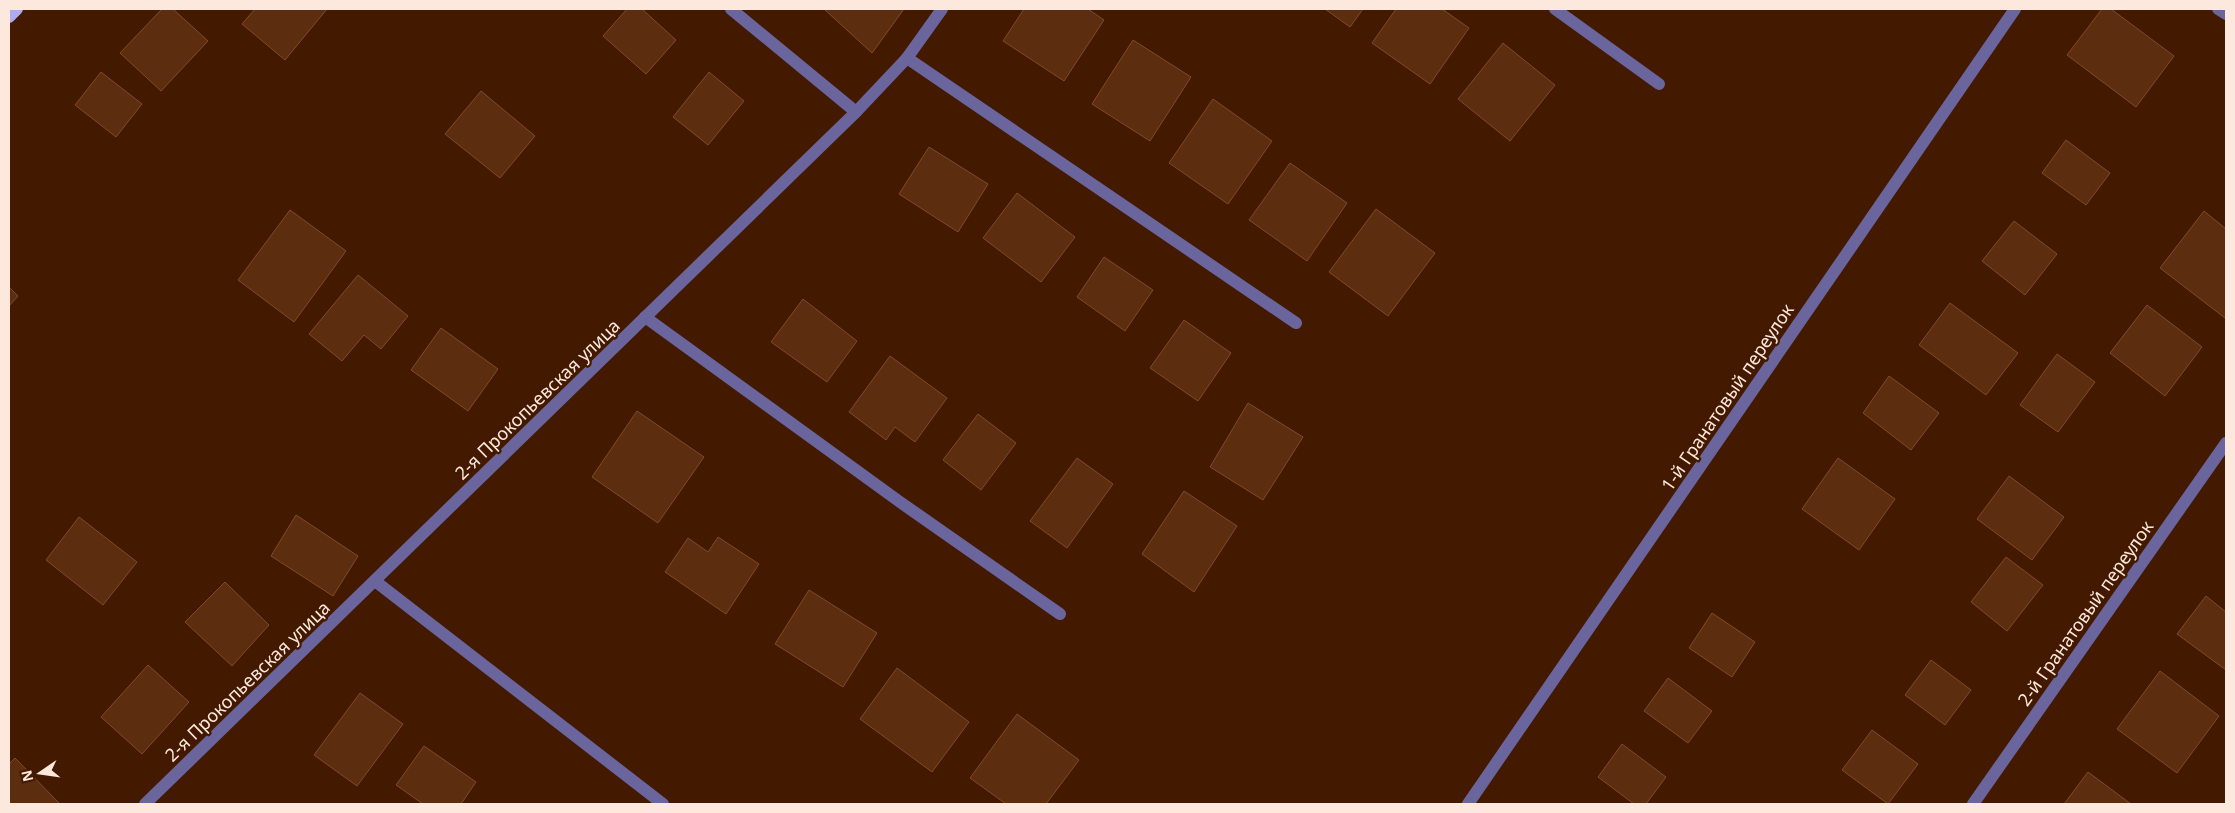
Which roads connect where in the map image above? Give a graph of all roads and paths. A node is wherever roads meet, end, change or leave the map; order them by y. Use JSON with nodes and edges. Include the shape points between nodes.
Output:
{"nodes":[{"id":1,"x":17,"y":9,"type":"edge"},
{"id":2,"x":731,"y":9,"type":"edge"},
{"id":3,"x":942,"y":9,"type":"edge"},
{"id":4,"x":1555,"y":9,"type":"edge"},
{"id":5,"x":2015,"y":9,"type":"edge"},
{"id":6,"x":2218,"y":9,"type":"edge"},
{"id":7,"x":2226,"y":14,"type":"edge"},
{"id":8,"x":9,"y":17,"type":"edge"},
{"id":9,"x":907,"y":58,"type":"junction"},
{"id":10,"x":1659,"y":84,"type":"dead end"},
{"id":11,"x":856,"y":112,"type":"junction"},
{"id":12,"x":645,"y":317,"type":"junction"},
{"id":13,"x":1296,"y":323,"type":"dead end"},
{"id":14,"x":2226,"y":443,"type":"edge"},
{"id":15,"x":375,"y":581,"type":"junction"},
{"id":16,"x":1060,"y":614,"type":"dead end"},
{"id":17,"x":145,"y":804,"type":"edge"},
{"id":18,"x":663,"y":804,"type":"edge"},
{"id":19,"x":1468,"y":804,"type":"edge"},
{"id":20,"x":1972,"y":804,"type":"edge"}],
"edges":[{"from":1,"to":8,"type":"main road"},
{"from":2,"to":11,"type":"street"},
{"from":3,"to":9,"type":"street","name":"2-я Прокопьевская улица"},
{"from":4,"to":10,"type":"street"},
{"from":5,"to":19,"type":"street","name":"1-й Гранатовый переулок"},
{"from":6,"to":7,"type":"street"},
{"from":9,"to":11,"type":"street","name":"2-я Прокопьевская улица"},
{"from":9,"to":13,"type":"street"},
{"from":11,"to":12,"type":"street","name":"2-я Прокопьевская улица"},
{"from":12,"to":15,"type":"street","name":"2-я Прокопьевская улица"},
{"from":12,"to":16,"type":"street"},
{"from":14,"to":20,"type":"street","name":"2-й Гранатовый переулок"},
{"from":15,"to":17,"type":"street","name":"2-я Прокопьевская улица"},
{"from":15,"to":18,"type":"street"}]}
